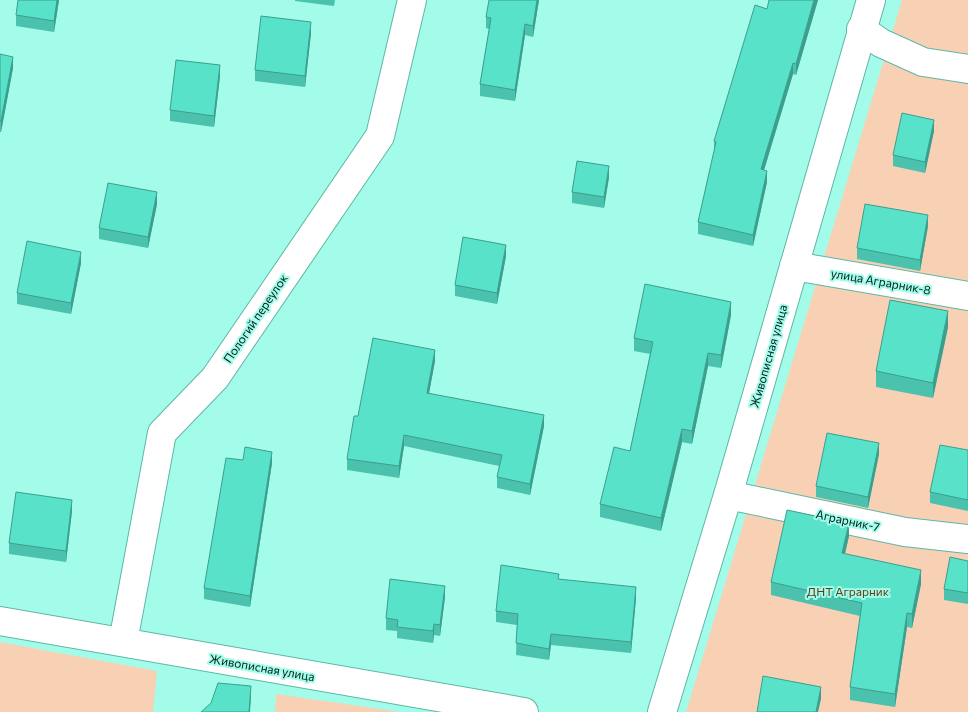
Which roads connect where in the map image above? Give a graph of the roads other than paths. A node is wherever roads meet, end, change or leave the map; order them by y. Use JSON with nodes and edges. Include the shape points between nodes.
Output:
{"nodes":[{"id":1,"x":412,"y":0,"type":"edge"},
{"id":2,"x":871,"y":0,"type":"edge"},
{"id":3,"x":861,"y":29,"type":"junction"},
{"id":4,"x":968,"y":69,"type":"edge"},
{"id":5,"x":794,"y":266,"type":"junction"},
{"id":6,"x":968,"y":296,"type":"edge"},
{"id":7,"x":728,"y":495,"type":"junction"},
{"id":8,"x":968,"y":539,"type":"edge"},
{"id":9,"x":0,"y":621,"type":"edge"},
{"id":10,"x":123,"y":642,"type":"junction"},
{"id":11,"x":524,"y":712,"type":"edge"},
{"id":12,"x":662,"y":712,"type":"edge"}],
"edges":[{"from":1,"to":10,"type":"street","name":"Пологий переулок","via":[[380,136],[214,378],[162,433]]},
{"from":2,"to":3,"type":"street","name":"Живописная улица"},
{"from":3,"to":4,"type":"street","via":[[881,43],[923,62]]},
{"from":3,"to":5,"type":"street","name":"Живописная улица"},
{"from":5,"to":6,"type":"street","name":"улица Аграрник-8"},
{"from":5,"to":7,"type":"street","name":"Живописная улица"},
{"from":7,"to":8,"type":"street","name":"Аграрник-7","via":[[905,532]]},
{"from":7,"to":12,"type":"street","name":"Живописная улица"},
{"from":9,"to":10,"type":"street","name":"Живописная улица"},
{"from":10,"to":11,"type":"street","name":"Живописная улица"}]}
